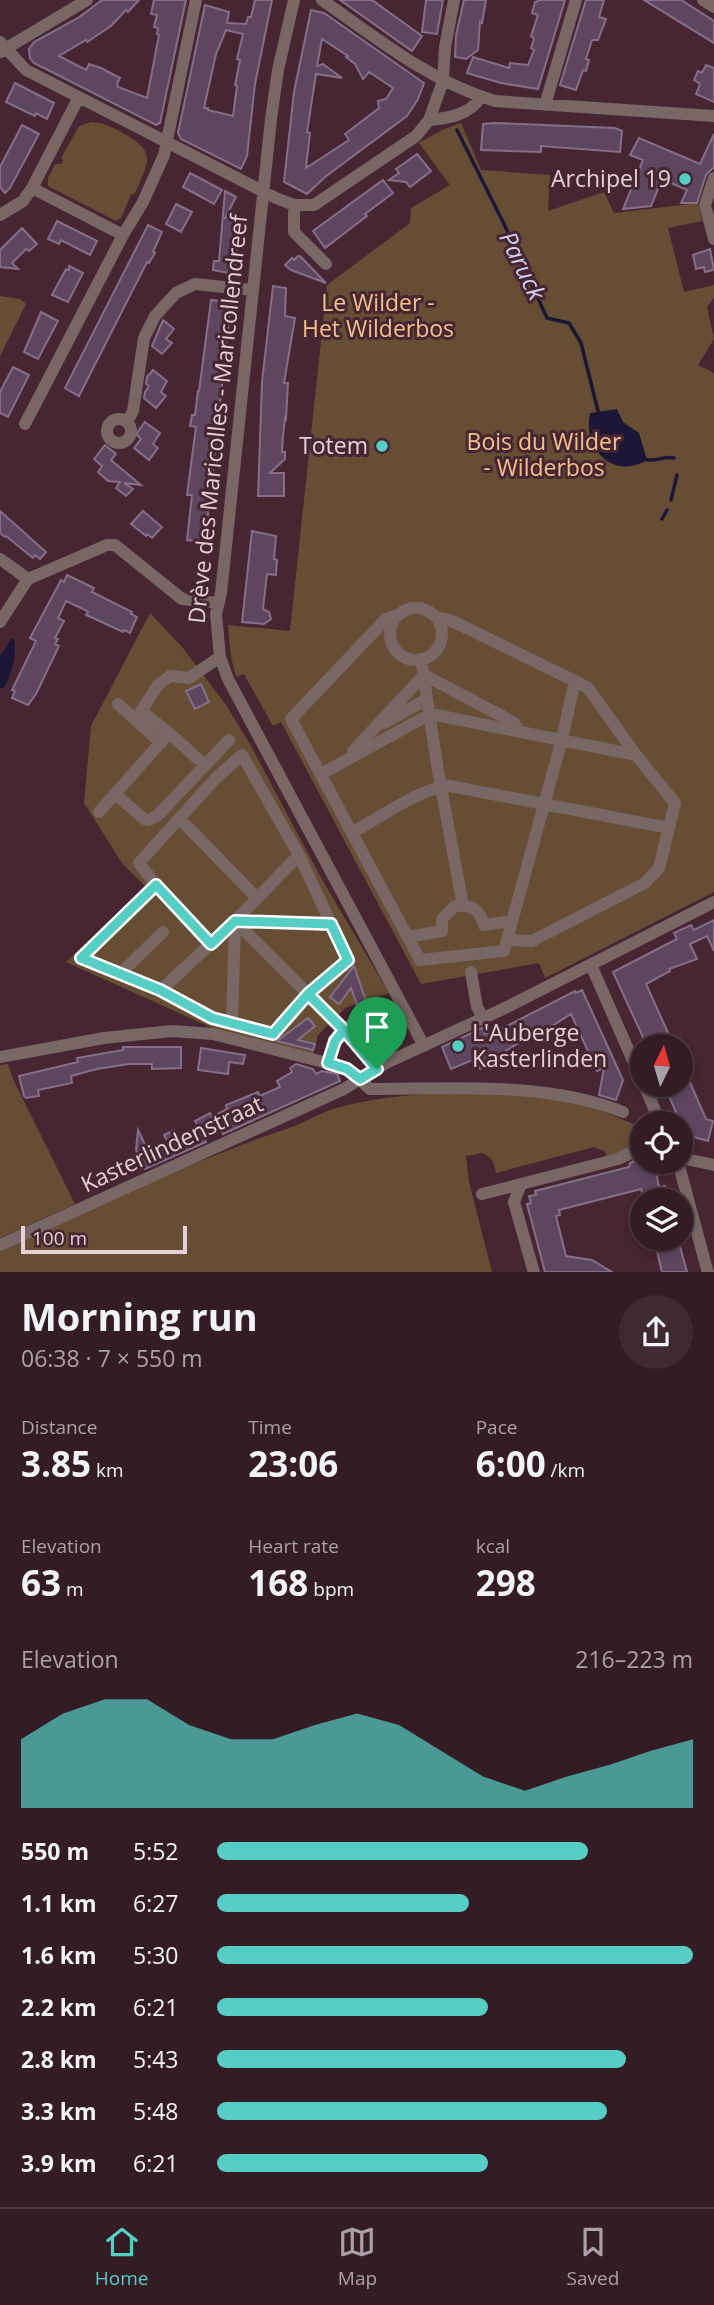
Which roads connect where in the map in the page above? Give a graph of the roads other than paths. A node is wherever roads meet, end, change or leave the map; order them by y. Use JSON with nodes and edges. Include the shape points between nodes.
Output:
{"nodes":[{"id":1,"x":87,"y":0,"type":"edge"},
{"id":2,"x":196,"y":0,"type":"edge"},
{"id":3,"x":293,"y":0,"type":"edge"},
{"id":4,"x":322,"y":0,"type":"edge"},
{"id":5,"x":454,"y":0,"type":"edge"},
{"id":6,"x":576,"y":0,"type":"edge"},
{"id":7,"x":703,"y":0,"type":"edge"},
{"id":8,"x":714,"y":6,"type":"edge"},
{"id":9,"x":2,"y":47,"type":"edge"},
{"id":10,"x":443,"y":81,"type":"junction"},
{"id":11,"x":79,"y":97,"type":"junction"},
{"id":12,"x":481,"y":97,"type":"junction"},
{"id":13,"x":545,"y":105,"type":"junction"},
{"id":14,"x":714,"y":116,"type":"edge"},
{"id":15,"x":429,"y":120,"type":"junction"},
{"id":16,"x":166,"y":142,"type":"junction"},
{"id":17,"x":714,"y":178,"type":"edge"},
{"id":18,"x":32,"y":188,"type":"junction"},
{"id":19,"x":263,"y":191,"type":"junction"},
{"id":20,"x":294,"y":205,"type":"junction"},
{"id":21,"x":0,"y":215,"type":"edge"},
{"id":22,"x":123,"y":235,"type":"junction"},
{"id":23,"x":714,"y":239,"type":"edge"},
{"id":24,"x":327,"y":264,"type":"dead end"},
{"id":25,"x":252,"y":290,"type":"junction"},
{"id":26,"x":127,"y":422,"type":"dead end"},
{"id":27,"x":25,"y":424,"type":"dead end"},
{"id":28,"x":0,"y":559,"type":"edge"},
{"id":29,"x":28,"y":579,"type":"junction"},
{"id":30,"x":218,"y":603,"type":"junction"},
{"id":31,"x":398,"y":615,"type":"junction"},
{"id":32,"x":436,"y":617,"type":"junction"},
{"id":33,"x":0,"y":622,"type":"edge"},
{"id":34,"x":220,"y":657,"type":"junction"},
{"id":35,"x":421,"y":659,"type":"junction"},
{"id":36,"x":424,"y":678,"type":"junction"},
{"id":37,"x":577,"y":682,"type":"junction"},
{"id":38,"x":410,"y":691,"type":"junction"},
{"id":39,"x":424,"y":701,"type":"junction"},
{"id":40,"x":118,"y":704,"type":"dead end"},
{"id":41,"x":430,"y":716,"type":"junction"},
{"id":42,"x":377,"y":726,"type":"junction"},
{"id":43,"x":519,"y":731,"type":"junction"},
{"id":44,"x":165,"y":738,"type":"junction"},
{"id":45,"x":562,"y":739,"type":"junction"},
{"id":46,"x":636,"y":755,"type":"junction"},
{"id":47,"x":350,"y":757,"type":"junction"},
{"id":48,"x":321,"y":774,"type":"junction"},
{"id":49,"x":441,"y":786,"type":"junction"},
{"id":50,"x":115,"y":794,"type":"junction"},
{"id":51,"x":544,"y":803,"type":"junction"},
{"id":52,"x":99,"y":812,"type":"dead end"},
{"id":53,"x":179,"y":818,"type":"junction"},
{"id":54,"x":668,"y":828,"type":"junction"},
{"id":55,"x":353,"y":832,"type":"junction"},
{"id":56,"x":299,"y":855,"type":"junction"},
{"id":57,"x":156,"y":885,"type":"junction"},
{"id":58,"x":257,"y":898,"type":"junction"},
{"id":59,"x":714,"y":902,"type":"edge"},
{"id":60,"x":463,"y":906,"type":"junction"},
{"id":61,"x":235,"y":921,"type":"junction"},
{"id":62,"x":512,"y":922,"type":"junction"},
{"id":63,"x":331,"y":924,"type":"junction"},
{"id":64,"x":163,"y":932,"type":"dead end"},
{"id":65,"x":408,"y":937,"type":"junction"},
{"id":66,"x":507,"y":940,"type":"junction"},
{"id":67,"x":211,"y":944,"type":"junction"},
{"id":68,"x":469,"y":964,"type":"junction"},
{"id":69,"x":591,"y":965,"type":"junction"},
{"id":70,"x":120,"y":974,"type":"junction"},
{"id":71,"x":160,"y":990,"type":"junction"},
{"id":72,"x":308,"y":994,"type":"junction"},
{"id":73,"x":483,"y":1018,"type":"junction"},
{"id":74,"x":232,"y":1023,"type":"junction"},
{"id":75,"x":344,"y":1030,"type":"junction"},
{"id":76,"x":424,"y":1046,"type":"junction"},
{"id":77,"x":630,"y":1054,"type":"edge"},
{"id":78,"x":0,"y":1057,"type":"edge"},
{"id":79,"x":328,"y":1063,"type":"junction"},
{"id":80,"x":382,"y":1065,"type":"junction"},
{"id":81,"x":360,"y":1079,"type":"junction"},
{"id":82,"x":623,"y":1112,"type":"dead end"},
{"id":83,"x":630,"y":1153,"type":"edge"},
{"id":84,"x":693,"y":1162,"type":"edge"},
{"id":85,"x":714,"y":1165,"type":"edge"},
{"id":86,"x":683,"y":1174,"type":"edge"},
{"id":87,"x":521,"y":1184,"type":"junction"},
{"id":88,"x":482,"y":1194,"type":"dead end"},
{"id":89,"x":0,"y":1245,"type":"edge"},
{"id":90,"x":534,"y":1272,"type":"edge"},
{"id":91,"x":708,"y":1272,"type":"edge"}],
"edges":[{"from":1,"to":9,"type":"street"},
{"from":2,"to":16,"type":"street"},
{"from":3,"to":19,"type":"street","name":"Drève des Maricolles - Maricollendreef","via":[[278,70]]},
{"from":4,"to":10,"type":"street"},
{"from":5,"to":10,"type":"street"},
{"from":6,"to":13,"type":"street"},
{"from":7,"to":8,"type":"street"},
{"from":9,"to":11,"type":"street","via":[[26,70]]},
{"from":10,"to":12,"type":"street"},
{"from":10,"to":15,"type":"street"},
{"from":11,"to":16,"type":"street"},
{"from":11,"to":18,"type":"street"},
{"from":12,"to":13,"type":"street"},
{"from":12,"to":15,"type":"street","via":[[461,114]]},
{"from":13,"to":14,"type":"street"},
{"from":15,"to":20,"type":"street","via":[[416,136],[326,198],[314,205]]},
{"from":16,"to":19,"type":"street"},
{"from":16,"to":22,"type":"street","via":[[148,190]]},
{"from":17,"to":23,"type":"street","via":[[705,205]]},
{"from":18,"to":21,"type":"street","via":[[23,201]]},
{"from":18,"to":22,"type":"street"},
{"from":19,"to":20,"type":"street"},
{"from":19,"to":25,"type":"street","name":"Drève des Maricolles - Maricollendreef"},
{"from":20,"to":24,"type":"street","via":[[294,232]]},
{"from":22,"to":27,"type":"street"},
{"from":25,"to":26,"type":"street","via":[[195,284],[176,293],[144,338],[134,411]]},
{"from":25,"to":30,"type":"street","name":"Drève des Maricolles - Maricollendreef"},
{"from":28,"to":29,"type":"street"},
{"from":29,"to":30,"type":"street","via":[[115,545],[183,599]]},
{"from":29,"to":33,"type":"street"},
{"from":30,"to":34,"type":"street","name":"Drève des Maricolles - Maricollendreef"},
{"from":31,"to":32,"type":"street","via":[[415,608]]},
{"from":31,"to":35,"type":"street","via":[[390,632],[393,647],[405,657]]},
{"from":31,"to":48,"type":"street","via":[[386,619],[292,719]]},
{"from":32,"to":35,"type":"street","via":[[442,640],[434,653]]},
{"from":32,"to":37,"type":"street"},
{"from":34,"to":44,"type":"street","via":[[189,678],[170,676],[158,685],[141,711]]},
{"from":34,"to":76,"type":"street","name":"Drève des Maricolles - Maricollendreef","via":[[228,680]]},
{"from":35,"to":36,"type":"street"},
{"from":36,"to":38,"type":"street"},
{"from":36,"to":39,"type":"street"},
{"from":36,"to":43,"type":"street","via":[[513,722]]},
{"from":37,"to":45,"type":"street"},
{"from":37,"to":46,"type":"street","via":[[589,688]]},
{"from":38,"to":39,"type":"street"},
{"from":38,"to":42,"type":"street"},
{"from":39,"to":41,"type":"street"},
{"from":39,"to":42,"type":"street"},
{"from":40,"to":44,"type":"street"},
{"from":41,"to":43,"type":"street"},
{"from":41,"to":47,"type":"street"},
{"from":41,"to":49,"type":"street"},
{"from":42,"to":47,"type":"street"},
{"from":43,"to":45,"type":"street"},
{"from":44,"to":50,"type":"street"},
{"from":44,"to":50,"type":"street","via":[[195,764],[225,739],[157,816],[144,819]]},
{"from":45,"to":46,"type":"street"},
{"from":45,"to":51,"type":"street"},
{"from":46,"to":54,"type":"street","via":[[675,803]]},
{"from":47,"to":48,"type":"street"},
{"from":48,"to":55,"type":"street"},
{"from":49,"to":51,"type":"street"},
{"from":49,"to":55,"type":"street"},
{"from":49,"to":60,"type":"street"},
{"from":50,"to":52,"type":"street"},
{"from":51,"to":54,"type":"street"},
{"from":51,"to":62,"type":"street"},
{"from":53,"to":56,"type":"street","via":[[242,755]]},
{"from":53,"to":57,"type":"street","via":[[139,863]]},
{"from":53,"to":58,"type":"street"},
{"from":54,"to":66,"type":"street","via":[[659,868],[645,883],[531,941]]},
{"from":55,"to":65,"type":"street"},
{"from":56,"to":58,"type":"street"},
{"from":56,"to":63,"type":"street"},
{"from":57,"to":67,"type":"street"},
{"from":57,"to":70,"type":"street","via":[[81,958]]},
{"from":58,"to":61,"type":"street"},
{"from":59,"to":69,"type":"street","name":"Kasterlindenstraat"},
{"from":60,"to":62,"type":"street","via":[[477,910],[484,925]]},
{"from":60,"to":65,"type":"street","via":[[447,912],[443,931]]},
{"from":61,"to":63,"type":"street"},
{"from":61,"to":67,"type":"street"},
{"from":61,"to":72,"type":"street"},
{"from":61,"to":74,"type":"street"},
{"from":62,"to":66,"type":"street"},
{"from":63,"to":72,"type":"street","via":[[348,960]]},
{"from":64,"to":70,"type":"street"},
{"from":65,"to":68,"type":"street","via":[[420,960]]},
{"from":66,"to":68,"type":"street","via":[[504,951]]},
{"from":67,"to":71,"type":"street"},
{"from":68,"to":73,"type":"street"},
{"from":69,"to":73,"type":"street","name":"Kasterlindenstraat"},
{"from":69,"to":77,"type":"street"},
{"from":70,"to":71,"type":"street"},
{"from":71,"to":74,"type":"street","via":[[212,1018]]},
{"from":72,"to":74,"type":"street","via":[[273,1034]]},
{"from":72,"to":75,"type":"street"},
{"from":73,"to":76,"type":"street","name":"Kasterlindenstraat"},
{"from":75,"to":79,"type":"street"},
{"from":75,"to":80,"type":"street"},
{"from":75,"to":80,"type":"street","via":[[371,1015]]},
{"from":76,"to":80,"type":"street","name":"Kasterlindenstraat"},
{"from":78,"to":79,"type":"street","via":[[172,1031],[235,1038]]},
{"from":79,"to":81,"type":"street"},
{"from":80,"to":81,"type":"street","name":"Kasterlindenstraat"},
{"from":81,"to":82,"type":"street","via":[[370,1089],[550,1092]]},
{"from":81,"to":89,"type":"street","name":"Kasterlindenstraat"},
{"from":83,"to":87,"type":"street"},
{"from":84,"to":85,"type":"street"},
{"from":86,"to":91,"type":"street"},
{"from":87,"to":88,"type":"street"},
{"from":87,"to":90,"type":"street","via":[[514,1202]]}]}
